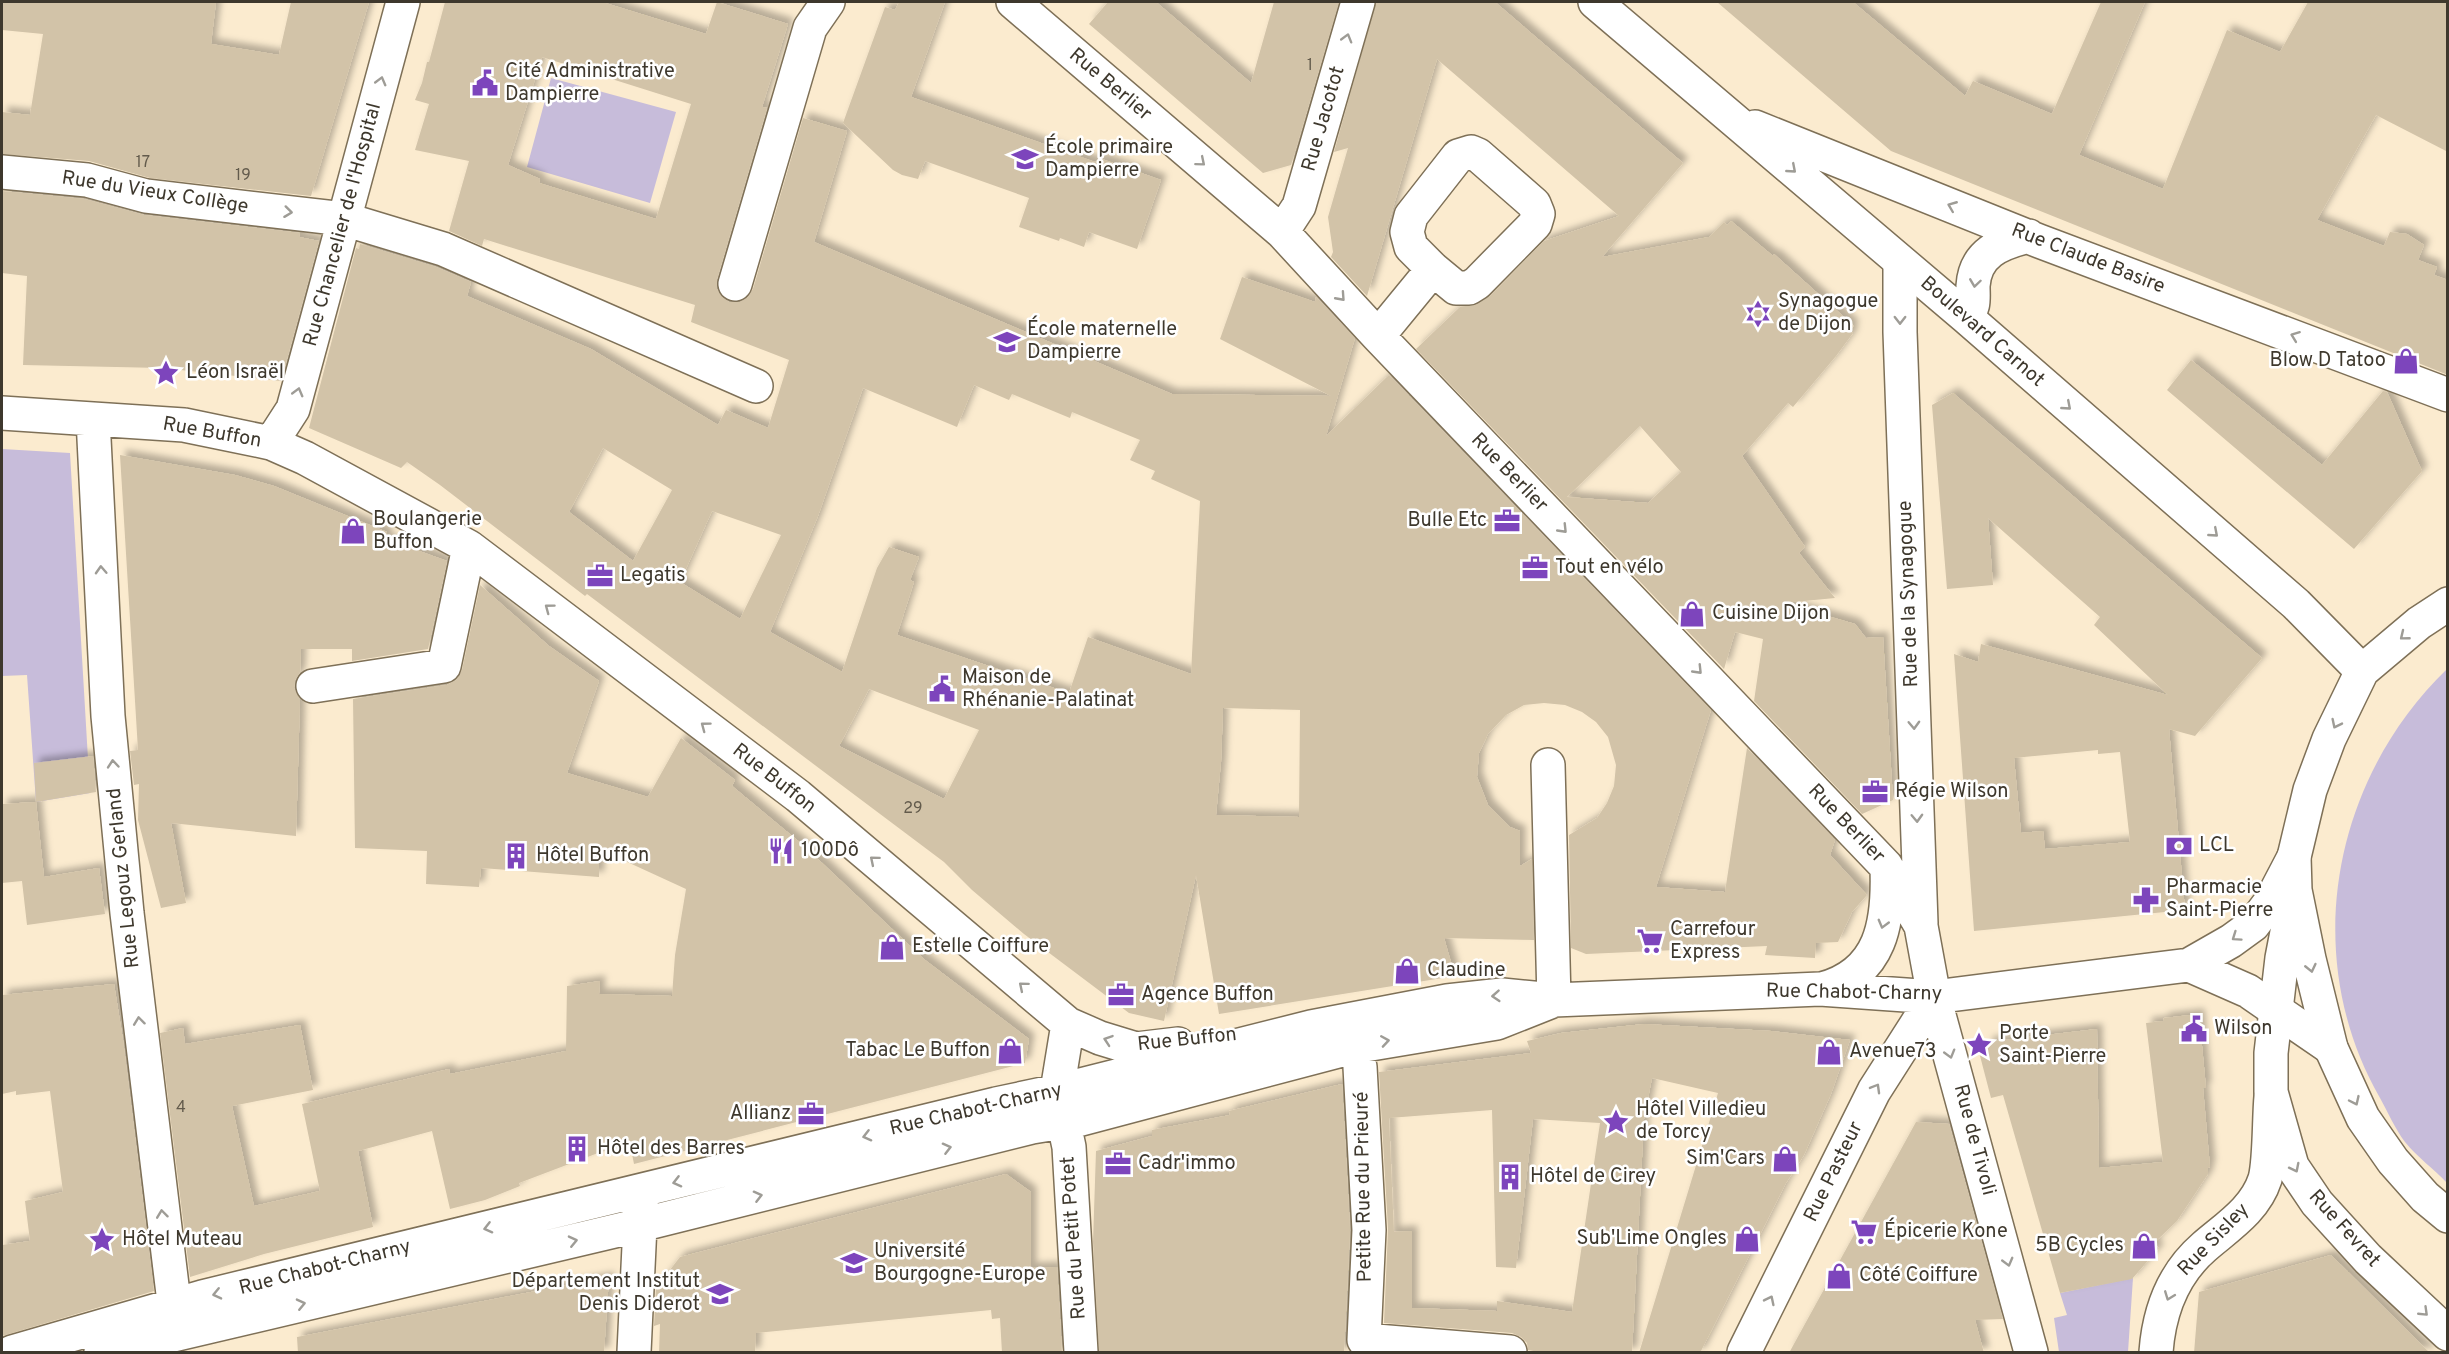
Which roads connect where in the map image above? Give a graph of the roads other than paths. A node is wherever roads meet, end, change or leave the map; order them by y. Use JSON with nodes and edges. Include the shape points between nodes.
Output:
{"nodes":[{"id":1,"x":403,"y":2,"type":"edge"},
{"id":2,"x":828,"y":2,"type":"edge"},
{"id":3,"x":1012,"y":2,"type":"edge"},
{"id":4,"x":1358,"y":2,"type":"edge"},
{"id":5,"x":1595,"y":2,"type":"edge"},
{"id":6,"x":1731,"y":117,"type":"junction"},
{"id":7,"x":2,"y":172,"type":"edge"},
{"id":8,"x":344,"y":219,"type":"junction"},
{"id":9,"x":1282,"y":232,"type":"junction"},
{"id":10,"x":2029,"y":236,"type":"junction"},
{"id":11,"x":1900,"y":262,"type":"junction"},
{"id":12,"x":1433,"y":269,"type":"dead end"},
{"id":13,"x":735,"y":284,"type":"dead end"},
{"id":14,"x":1966,"y":317,"type":"junction"},
{"id":15,"x":1378,"y":336,"type":"junction"},
{"id":16,"x":756,"y":386,"type":"dead end"},
{"id":17,"x":2448,"y":394,"type":"edge"},
{"id":18,"x":2,"y":412,"type":"edge"},
{"id":19,"x":93,"y":419,"type":"junction"},
{"id":20,"x":271,"y":443,"type":"junction"},
{"id":21,"x":470,"y":548,"type":"junction"},
{"id":22,"x":2448,"y":604,"type":"edge"},
{"id":23,"x":2362,"y":671,"type":"junction"},
{"id":24,"x":313,"y":686,"type":"dead end"},
{"id":25,"x":1548,"y":765,"type":"dead end"},
{"id":26,"x":2294,"y":857,"type":"junction"},
{"id":27,"x":1887,"y":866,"type":"junction"},
{"id":28,"x":2295,"y":890,"type":"junction"},
{"id":29,"x":1921,"y":926,"type":"junction"},
{"id":30,"x":2189,"y":965,"type":"junction"},
{"id":31,"x":1820,"y":989,"type":"junction"},
{"id":32,"x":1934,"y":998,"type":"junction"},
{"id":33,"x":1554,"y":1000,"type":"junction"},
{"id":34,"x":2274,"y":1011,"type":"junction"},
{"id":35,"x":1068,"y":1024,"type":"junction"},
{"id":36,"x":1311,"y":1027,"type":"junction"},
{"id":37,"x":2331,"y":1048,"type":"junction"},
{"id":38,"x":1357,"y":1057,"type":"junction"},
{"id":39,"x":1057,"y":1091,"type":"junction"},
{"id":40,"x":2271,"y":1092,"type":"junction"},
{"id":41,"x":1064,"y":1123,"type":"junction"},
{"id":42,"x":641,"y":1191,"type":"junction"},
{"id":43,"x":2448,"y":1216,"type":"edge"},
{"id":44,"x":640,"y":1225,"type":"junction"},
{"id":45,"x":176,"y":1320,"type":"junction"},
{"id":46,"x":2448,"y":1334,"type":"edge"},
{"id":47,"x":12,"y":1353,"type":"edge"},
{"id":48,"x":101,"y":1353,"type":"edge"},
{"id":49,"x":634,"y":1353,"type":"edge"},
{"id":50,"x":1081,"y":1353,"type":"edge"},
{"id":51,"x":1457,"y":1353,"type":"edge"},
{"id":52,"x":1510,"y":1353,"type":"edge"},
{"id":53,"x":1744,"y":1353,"type":"edge"},
{"id":54,"x":2031,"y":1353,"type":"edge"},
{"id":55,"x":2156,"y":1353,"type":"edge"}],
"edges":[{"from":8,"to":1,"type":"street","name":"Rue Chancelier de l'Hospital","one_way":true},
{"from":2,"to":13,"type":"street","via":[[810,28]]},
{"from":3,"to":9,"type":"street","name":"Rue Berlier","one_way":true},
{"from":9,"to":4,"type":"street","name":"Rue Jacotot","one_way":true,"via":[[1299,206]]},
{"from":5,"to":6,"type":"street","name":"Boulevard Carnot"},
{"from":10,"to":6,"type":"street","name":"Rue Claude Basire","one_way":true},
{"from":6,"to":11,"type":"street","name":"Boulevard Carnot","one_way":true},
{"from":7,"to":8,"type":"street","name":"Rue du Vieux Collège","one_way":true,"via":[[87,180],[146,196]]},
{"from":8,"to":16,"type":"street","name":"Rue du Vieux Collège","via":[[443,249]]},
{"from":20,"to":8,"type":"street","name":"Rue Chancelier de l'Hospital","one_way":true,"via":[[293,409]]},
{"from":9,"to":15,"type":"street","name":"Rue Berlier","one_way":true},
{"from":10,"to":14,"type":"street","one_way":true,"via":[[2005,242],[1989,252],[1978,267],[1973,284],[1974,308]]},
{"from":17,"to":10,"type":"street","name":"Rue Claude Basire","one_way":true},
{"from":11,"to":14,"type":"street","name":"Boulevard Carnot"},
{"from":11,"to":29,"type":"street","name":"Rue de la Synagogue","one_way":true},
{"from":12,"to":15,"type":"street"},
{"from":14,"to":23,"type":"street","name":"Boulevard Carnot","one_way":true,"via":[[2296,604]]},
{"from":15,"to":27,"type":"street","name":"Rue Berlier","one_way":true},
{"from":18,"to":19,"type":"street","name":"Rue Buffon"},
{"from":19,"to":20,"type":"street","name":"Rue Buffon","via":[[184,425]]},
{"from":45,"to":19,"type":"street","name":"Rue Legouz Gerland","one_way":true,"via":[[109,728]]},
{"from":20,"to":21,"type":"street","name":"Rue Buffon"},
{"from":21,"to":24,"type":"street","via":[[444,666]]},
{"from":35,"to":21,"type":"street","name":"Rue Buffon","one_way":true,"via":[[798,796]]},
{"from":22,"to":23,"type":"street","one_way":true},
{"from":23,"to":26,"type":"street","one_way":true,"via":[[2329,739],[2310,790]]},
{"from":25,"to":33,"type":"street"},
{"from":26,"to":28,"type":"street"},
{"from":26,"to":30,"type":"street","name":"Rue Chabot-Charny","one_way":true,"via":[[2271,901],[2253,925]]},
{"from":27,"to":29,"type":"street","name":"Rue Berlier"},
{"from":27,"to":31,"type":"street","one_way":true,"via":[[1888,901],[1875,950],[1842,983]]},
{"from":28,"to":34,"type":"street","name":"Rue Fevret"},
{"from":28,"to":37,"type":"street","one_way":true},
{"from":29,"to":32,"type":"street","name":"Rue Berlier"},
{"from":30,"to":32,"type":"street","name":"Rue Chabot-Charny"},
{"from":30,"to":34,"type":"street","via":[[2248,991]]},
{"from":31,"to":32,"type":"street","name":"Rue Chabot-Charny"},
{"from":31,"to":33,"type":"street","name":"Rue Chabot-Charny"},
{"from":53,"to":32,"type":"street","name":"Rue Pasteur","one_way":true,"via":[[1874,1091]]},
{"from":32,"to":54,"type":"street","name":"Rue de Tivoli","one_way":true},
{"from":33,"to":36,"type":"street","name":"Rue Chabot-Charny","one_way":true,"via":[[1491,996]]},
{"from":38,"to":33,"type":"street","name":"Rue Chabot-Charny","one_way":true,"via":[[1497,1023]]},
{"from":34,"to":37,"type":"street"},
{"from":34,"to":40,"type":"street","name":"Rue Fevret"},
{"from":36,"to":35,"type":"street","name":"Rue Buffon","one_way":true,"via":[[1136,1049]]},
{"from":35,"to":39,"type":"street"},
{"from":36,"to":39,"type":"street","name":"Rue Chabot-Charny"},
{"from":36,"to":41,"type":"street","name":"Rue Chabot-Charny","via":[[1291,1047],[1261,1060],[1091,1102]]},
{"from":37,"to":43,"type":"street","one_way":true,"via":[[2363,1118],[2392,1161]]},
{"from":38,"to":41,"type":"street","name":"Rue Chabot-Charny"},
{"from":38,"to":51,"type":"street","name":"Petite Rue du Prieuré","via":[[1364,1230],[1359,1345]]},
{"from":38,"to":52,"type":"street","name":"Petite Rue du Prieuré","via":[[1369,1230],[1364,1340]]},
{"from":39,"to":41,"type":"street"},
{"from":39,"to":42,"type":"street","name":"Rue Chabot-Charny","one_way":true},
{"from":40,"to":46,"type":"street","name":"Rue Fevret","one_way":true,"via":[[2292,1166],[2317,1203],[2368,1259]]},
{"from":40,"to":55,"type":"street","name":"Rue Sisley","one_way":true,"via":[[2265,1178],[2238,1220],[2194,1256],[2178,1276],[2161,1319]]},
{"from":44,"to":41,"type":"street","name":"Rue Chabot-Charny","one_way":true,"via":[[1032,1127]]},
{"from":41,"to":50,"type":"street","name":"Rue du Petit Potet","via":[[1069,1147]]},
{"from":42,"to":44,"type":"street"},
{"from":42,"to":45,"type":"street","name":"Rue Chabot-Charny","one_way":true},
{"from":45,"to":44,"type":"street","name":"Rue Chabot-Charny","one_way":true,"via":[[227,1321]]},
{"from":44,"to":49,"type":"street"},
{"from":45,"to":47,"type":"street","name":"Rue Chabot-Charny"},
{"from":45,"to":48,"type":"street","name":"Rue Chabot-Charny"}]}
